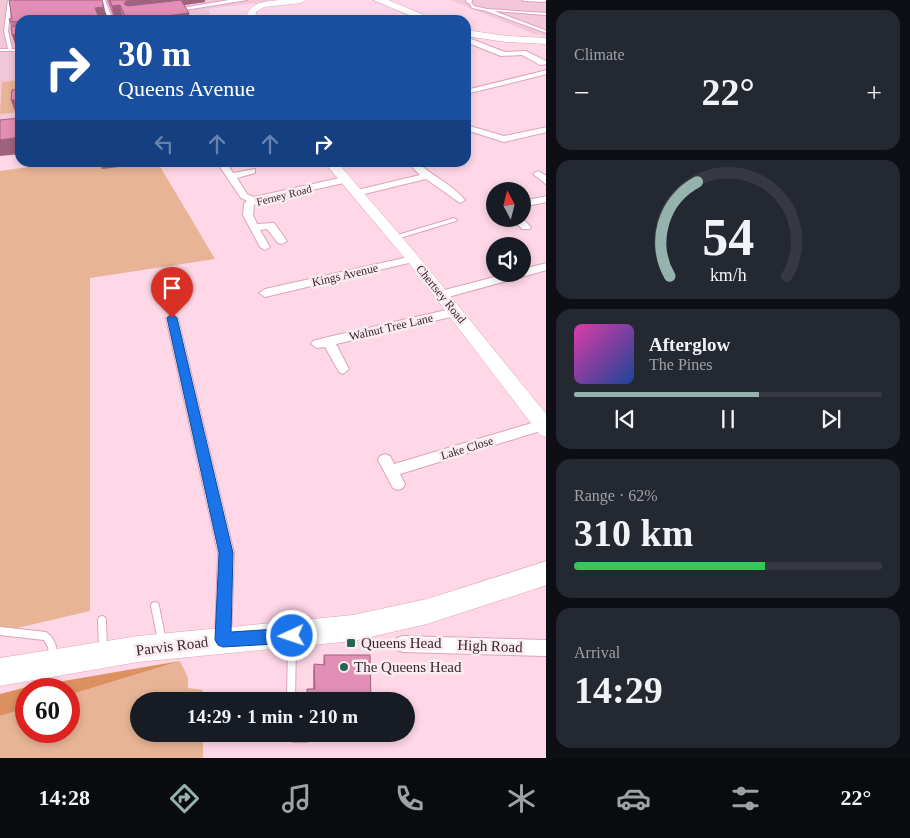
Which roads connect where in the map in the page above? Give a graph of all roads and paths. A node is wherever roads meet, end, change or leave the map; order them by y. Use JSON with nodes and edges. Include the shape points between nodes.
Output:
{"nodes":[{"id":1,"x":103,"y":0,"type":"edge"},
{"id":2,"x":244,"y":0,"type":"edge"},
{"id":3,"x":295,"y":0,"type":"edge"},
{"id":4,"x":378,"y":0,"type":"edge"},
{"id":5,"x":524,"y":0,"type":"edge"},
{"id":6,"x":469,"y":1,"type":"edge"},
{"id":7,"x":546,"y":1,"type":"edge"},
{"id":8,"x":9,"y":2,"type":"edge"},
{"id":9,"x":219,"y":2,"type":"edge"},
{"id":10,"x":259,"y":3,"type":"edge"},
{"id":11,"x":18,"y":4,"type":"edge"},
{"id":12,"x":182,"y":9,"type":"edge"},
{"id":13,"x":487,"y":10,"type":"junction"},
{"id":14,"x":546,"y":14,"type":"edge"},
{"id":15,"x":109,"y":15,"type":"edge"},
{"id":16,"x":251,"y":15,"type":"edge"},
{"id":17,"x":418,"y":15,"type":"edge"},
{"id":18,"x":546,"y":32,"type":"edge"},
{"id":19,"x":471,"y":33,"type":"edge"},
{"id":20,"x":471,"y":35,"type":"edge"},
{"id":21,"x":14,"y":36,"type":"edge"},
{"id":22,"x":7,"y":37,"type":"junction"},
{"id":23,"x":531,"y":40,"type":"junction"},
{"id":24,"x":480,"y":41,"type":"junction"},
{"id":25,"x":546,"y":41,"type":"edge"},
{"id":26,"x":10,"y":49,"type":"junction"},
{"id":27,"x":0,"y":50,"type":"edge"},
{"id":28,"x":15,"y":50,"type":"edge"},
{"id":29,"x":545,"y":63,"type":"edge"},
{"id":30,"x":546,"y":72,"type":"edge"},
{"id":31,"x":471,"y":91,"type":"edge"},
{"id":32,"x":471,"y":129,"type":"edge"},
{"id":33,"x":546,"y":129,"type":"edge"},
{"id":34,"x":225,"y":167,"type":"edge"},
{"id":35,"x":334,"y":167,"type":"edge"},
{"id":36,"x":417,"y":167,"type":"edge"},
{"id":37,"x":252,"y":171,"type":"dead end"},
{"id":38,"x":538,"y":174,"type":"dead end"},
{"id":39,"x":427,"y":176,"type":"junction"},
{"id":40,"x":231,"y":177,"type":"junction"},
{"id":41,"x":344,"y":180,"type":"junction"},
{"id":42,"x":546,"y":182,"type":"edge"},
{"id":43,"x":356,"y":193,"type":"junction"},
{"id":44,"x":460,"y":200,"type":"dead end"},
{"id":45,"x":546,"y":200,"type":"edge"},
{"id":46,"x":254,"y":201,"type":"junction"},
{"id":47,"x":531,"y":202,"type":"edge"},
{"id":48,"x":454,"y":220,"type":"dead end"},
{"id":49,"x":254,"y":228,"type":"junction"},
{"id":50,"x":393,"y":238,"type":"junction"},
{"id":51,"x":282,"y":241,"type":"dead end"},
{"id":52,"x":265,"y":247,"type":"dead end"},
{"id":53,"x":412,"y":259,"type":"junction"},
{"id":54,"x":546,"y":266,"type":"edge"},
{"id":55,"x":531,"y":270,"type":"edge"},
{"id":56,"x":489,"y":282,"type":"edge"},
{"id":57,"x":265,"y":293,"type":"dead end"},
{"id":58,"x":441,"y":295,"type":"junction"},
{"id":59,"x":455,"y":312,"type":"junction"},
{"id":60,"x":172,"y":318,"type":"dead end"},
{"id":61,"x":343,"y":369,"type":"dead end"},
{"id":62,"x":544,"y":427,"type":"edge"},
{"id":63,"x":398,"y":484,"type":"dead end"},
{"id":64,"x":546,"y":573,"type":"edge"},
{"id":65,"x":155,"y":606,"type":"dead end"},
{"id":66,"x":102,"y":620,"type":"dead end"},
{"id":67,"x":0,"y":631,"type":"edge"},
{"id":68,"x":292,"y":636,"type":"junction"},
{"id":69,"x":223,"y":640,"type":"junction"},
{"id":70,"x":403,"y":644,"type":"dead end"},
{"id":71,"x":162,"y":646,"type":"junction"},
{"id":72,"x":546,"y":648,"type":"edge"},
{"id":73,"x":103,"y":654,"type":"junction"},
{"id":74,"x":53,"y":662,"type":"junction"},
{"id":75,"x":0,"y":672,"type":"edge"},
{"id":76,"x":291,"y":692,"type":"edge"}],
"edges":[{"from":1,"to":15,"type":"lane"},
{"from":2,"to":9,"type":"street"},
{"from":3,"to":10,"type":"street"},
{"from":4,"to":17,"type":"main road"},
{"from":5,"to":7,"type":"lane"},
{"from":6,"to":13,"type":"lane","via":[[473,7]]},
{"from":8,"to":11,"type":"lane"},
{"from":8,"to":22,"type":"lane"},
{"from":9,"to":12,"type":"street"},
{"from":10,"to":16,"type":"street"},
{"from":13,"to":14,"type":"lane"},
{"from":13,"to":18,"type":"lane"},
{"from":19,"to":23,"type":"main road"},
{"from":20,"to":24,"type":"main road"},
{"from":21,"to":22,"type":"lane"},
{"from":22,"to":26,"type":"lane"},
{"from":23,"to":24,"type":"main road"},
{"from":23,"to":25,"type":"main road"},
{"from":24,"to":29,"type":"street","via":[[504,54],[523,53]]},
{"from":26,"to":27,"type":"lane"},
{"from":26,"to":28,"type":"lane"},
{"from":30,"to":31,"type":"street"},
{"from":32,"to":33,"type":"street","via":[[504,139]]},
{"from":34,"to":40,"type":"street"},
{"from":35,"to":41,"type":"street","name":"Chertsey Road"},
{"from":36,"to":39,"type":"street"},
{"from":37,"to":40,"type":"street"},
{"from":38,"to":42,"type":"street"},
{"from":39,"to":43,"type":"street"},
{"from":39,"to":44,"type":"street"},
{"from":40,"to":46,"type":"street","via":[[244,196]]},
{"from":41,"to":43,"type":"street","name":"Chertsey Road"},
{"from":41,"to":46,"type":"street","name":"Ferney Road"},
{"from":43,"to":50,"type":"street","name":"Chertsey Road"},
{"from":45,"to":47,"type":"street"},
{"from":46,"to":49,"type":"street","name":"Ferney Road","via":[[249,204],[248,215]]},
{"from":48,"to":50,"type":"lane"},
{"from":49,"to":51,"type":"street","name":"Ferney Road","via":[[270,225]]},
{"from":49,"to":52,"type":"street","name":"Ferney Road"},
{"from":50,"to":53,"type":"street","name":"Chertsey Road"},
{"from":53,"to":57,"type":"street","name":"Kings Avenue","via":[[275,286]]},
{"from":53,"to":58,"type":"street","name":"Chertsey Road"},
{"from":54,"to":55,"type":"street"},
{"from":56,"to":58,"type":"street"},
{"from":58,"to":59,"type":"street","name":"Chertsey Road"},
{"from":59,"to":61,"type":"street","name":"Walnut Tree Lane","via":[[323,343]]},
{"from":59,"to":62,"type":"street","name":"Chertsey Road"},
{"from":60,"to":69,"type":"street","via":[[226,553]]},
{"from":62,"to":63,"type":"street","name":"Lake Close","via":[[388,466]]},
{"from":64,"to":68,"type":"main road","name":"Parvis Road","via":[[424,613],[354,628]]},
{"from":65,"to":71,"type":"lane"},
{"from":66,"to":73,"type":"lane"},
{"from":67,"to":74,"type":"lane","via":[[46,636],[52,646]]},
{"from":68,"to":69,"type":"main road","name":"Parvis Road"},
{"from":68,"to":76,"type":"lane"},
{"from":69,"to":71,"type":"main road","name":"Parvis Road"},
{"from":70,"to":72,"type":"street","name":"High Road"},
{"from":71,"to":73,"type":"main road","name":"Parvis Road"},
{"from":73,"to":74,"type":"main road","name":"Parvis Road"},
{"from":74,"to":75,"type":"main road","name":"Parvis Road"}]}
